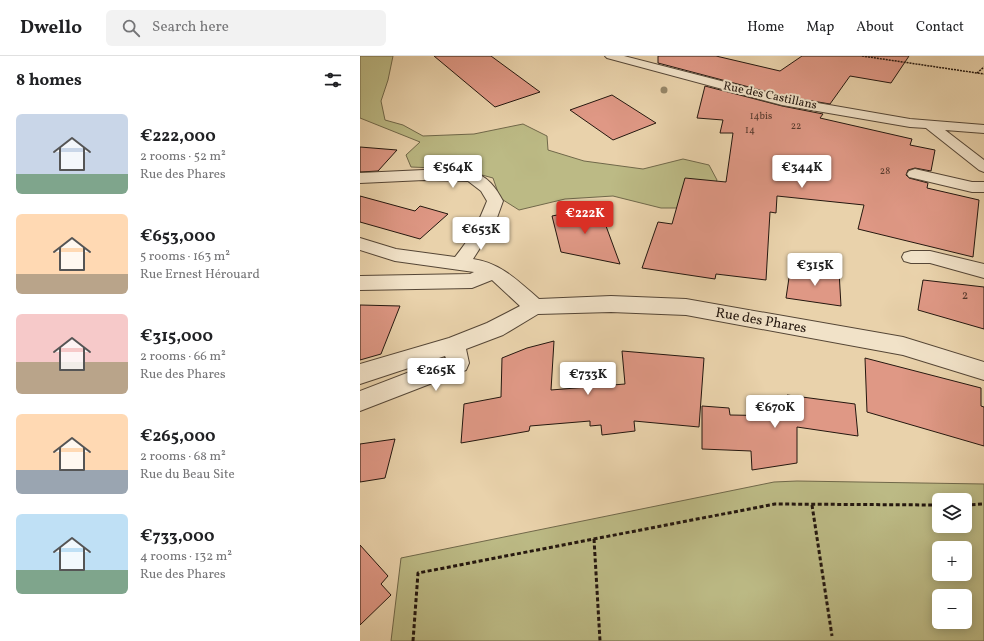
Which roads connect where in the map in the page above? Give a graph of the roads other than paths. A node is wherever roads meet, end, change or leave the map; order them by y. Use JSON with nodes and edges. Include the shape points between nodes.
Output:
{"nodes":[{"id":1,"x":612,"y":56,"type":"edge"},
{"id":2,"x":930,"y":125,"type":"junction"},
{"id":3,"x":984,"y":129,"type":"edge"},
{"id":4,"x":984,"y":167,"type":"edge"},
{"id":5,"x":915,"y":174,"type":"dead end"},
{"id":6,"x":360,"y":178,"type":"edge"},
{"id":7,"x":984,"y":187,"type":"edge"},
{"id":8,"x":360,"y":244,"type":"edge"},
{"id":9,"x":911,"y":257,"type":"dead end"},
{"id":10,"x":459,"y":264,"type":"junction"},
{"id":11,"x":984,"y":271,"type":"edge"},
{"id":12,"x":493,"y":272,"type":"junction"},
{"id":13,"x":360,"y":283,"type":"edge"},
{"id":14,"x":534,"y":308,"type":"junction"},
{"id":15,"x":454,"y":345,"type":"junction"},
{"id":16,"x":984,"y":371,"type":"edge"},
{"id":17,"x":360,"y":374,"type":"edge"},
{"id":18,"x":360,"y":401,"type":"edge"}],
"edges":[{"from":1,"to":2,"type":"street","name":"Rue des Castillans","via":[[782,101]]},
{"from":2,"to":3,"type":"street","name":"Rue des Castillans"},
{"from":2,"to":4,"type":"street"},
{"from":5,"to":7,"type":"street","via":[[972,187]]},
{"from":6,"to":10,"type":"street","via":[[450,175],[472,177],[488,188],[495,201],[491,214]]},
{"from":8,"to":10,"type":"street","via":[[395,255]]},
{"from":9,"to":11,"type":"street","via":[[930,257]]},
{"from":10,"to":12,"type":"street"},
{"from":12,"to":13,"type":"street","via":[[472,281]]},
{"from":12,"to":14,"type":"street","via":[[503,278]]},
{"from":14,"to":15,"type":"street","via":[[495,329]]},
{"from":14,"to":16,"type":"street","name":"Rue des Phares","via":[[611,304],[686,307],[903,346]]},
{"from":15,"to":17,"type":"street"},
{"from":15,"to":18,"type":"street","via":[[458,363]]}]}
